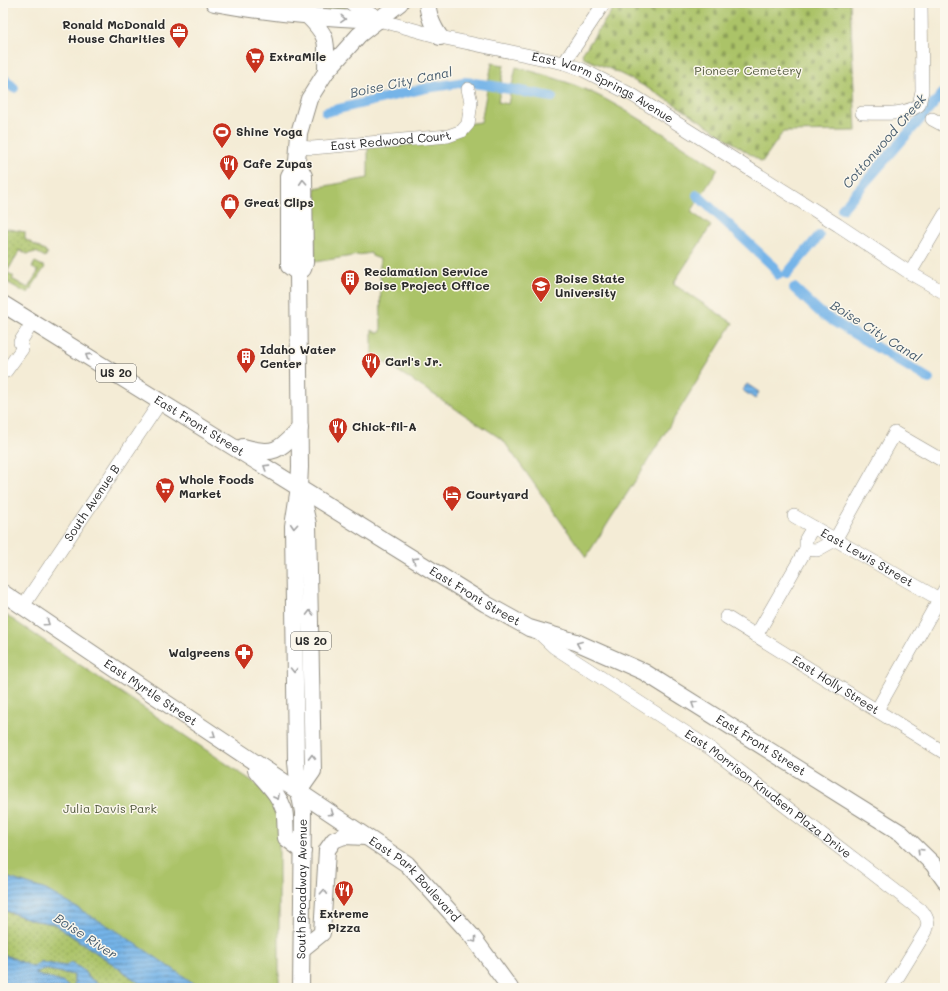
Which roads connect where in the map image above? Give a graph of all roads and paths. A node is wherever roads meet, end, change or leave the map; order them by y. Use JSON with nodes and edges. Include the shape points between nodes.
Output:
{"nodes":[{"id":1,"x":214,"y":3,"type":"edge"},
{"id":2,"x":353,"y":3,"type":"edge"},
{"id":3,"x":400,"y":3,"type":"edge"},
{"id":4,"x":427,"y":3,"type":"edge"},
{"id":5,"x":604,"y":3,"type":"edge"},
{"id":6,"x":921,"y":3,"type":"edge"},
{"id":7,"x":308,"y":16,"type":"junction"},
{"id":8,"x":379,"y":20,"type":"junction"},
{"id":9,"x":440,"y":36,"type":"junction"},
{"id":10,"x":564,"y":63,"type":"junction"},
{"id":11,"x":326,"y":72,"type":"junction"},
{"id":12,"x":468,"y":89,"type":"dead end"},
{"id":13,"x":862,"y":113,"type":"dead end"},
{"id":14,"x":932,"y":119,"type":"dead end"},
{"id":15,"x":945,"y":126,"type":"edge"},
{"id":16,"x":298,"y":155,"type":"junction"},
{"id":17,"x":304,"y":204,"type":"junction"},
{"id":18,"x":945,"y":214,"type":"edge"},
{"id":19,"x":289,"y":238,"type":"junction"},
{"id":20,"x":298,"y":273,"type":"junction"},
{"id":21,"x":910,"y":273,"type":"junction"},
{"id":22,"x":945,"y":293,"type":"edge"},
{"id":23,"x":3,"y":304,"type":"edge"},
{"id":24,"x":33,"y":322,"type":"junction"},
{"id":25,"x":20,"y":342,"type":"junction"},
{"id":26,"x":3,"y":360,"type":"edge"},
{"id":27,"x":3,"y":372,"type":"edge"},
{"id":28,"x":161,"y":401,"type":"junction"},
{"id":29,"x":300,"y":428,"type":"junction"},
{"id":30,"x":228,"y":443,"type":"junction"},
{"id":31,"x":945,"y":462,"type":"edge"},
{"id":32,"x":299,"y":488,"type":"junction"},
{"id":33,"x":794,"y":516,"type":"dead end"},
{"id":34,"x":813,"y":527,"type":"junction"},
{"id":35,"x":835,"y":540,"type":"junction"},
{"id":36,"x":806,"y":549,"type":"junction"},
{"id":37,"x":3,"y":593,"type":"edge"},
{"id":38,"x":942,"y":594,"type":"edge"},
{"id":39,"x":23,"y":606,"type":"junction"},
{"id":40,"x":726,"y":617,"type":"dead end"},
{"id":41,"x":537,"y":631,"type":"junction"},
{"id":42,"x":756,"y":636,"type":"junction"},
{"id":43,"x":877,"y":710,"type":"junction"},
{"id":44,"x":945,"y":753,"type":"edge"},
{"id":45,"x":244,"y":756,"type":"junction"},
{"id":46,"x":299,"y":791,"type":"junction"},
{"id":47,"x":366,"y":837,"type":"junction"},
{"id":48,"x":303,"y":851,"type":"junction"},
{"id":49,"x":945,"y":881,"type":"edge"},
{"id":50,"x":302,"y":949,"type":"junction"},
{"id":51,"x":301,"y":988,"type":"edge"},
{"id":52,"x":510,"y":988,"type":"edge"},
{"id":53,"x":891,"y":988,"type":"edge"}],
"edges":[{"from":1,"to":7,"type":"main road","name":"East Warm Springs Avenue"},
{"from":2,"to":8,"type":"main road"},
{"from":3,"to":8,"type":"main road"},
{"from":4,"to":9,"type":"main road","via":[[432,26]]},
{"from":5,"to":10,"type":"street"},
{"from":6,"to":13,"type":"street","via":[[922,91],[919,105],[903,112]]},
{"from":7,"to":8,"type":"main road","name":"East Warm Springs Avenue","one_way":true},
{"from":7,"to":11,"type":"main road","via":[[326,40]]},
{"from":8,"to":9,"type":"street","name":"East Warm Springs Avenue"},
{"from":8,"to":11,"type":"main road","via":[[359,35]]},
{"from":9,"to":10,"type":"street","name":"East Warm Springs Avenue"},
{"from":10,"to":21,"type":"street","name":"East Warm Springs Avenue","via":[[634,96]]},
{"from":11,"to":16,"type":"main road","via":[[310,98],[299,133]]},
{"from":12,"to":16,"type":"street","name":"East Redwood Court","via":[[472,102],[468,124],[462,131],[448,136],[312,148]]},
{"from":14,"to":15,"type":"street"},
{"from":17,"to":16,"type":"main road","one_way":true,"via":[[304,176]]},
{"from":16,"to":19,"type":"main road","via":[[289,176]]},
{"from":17,"to":19,"type":"main road","via":[[298,210],[295,236]]},
{"from":17,"to":20,"type":"main road","via":[[305,263]]},
{"from":18,"to":21,"type":"street"},
{"from":19,"to":20,"type":"main road","via":[[289,266]]},
{"from":20,"to":29,"type":"main road"},
{"from":21,"to":22,"type":"street","name":"East Warm Springs Avenue"},
{"from":23,"to":24,"type":"main road","name":"East Front Street","number":"US 20"},
{"from":24,"to":25,"type":"street"},
{"from":28,"to":24,"type":"main road","name":"East Front Street","number":"US 20","one_way":true},
{"from":25,"to":26,"type":"street","via":[[14,344]]},
{"from":25,"to":27,"type":"street","via":[[22,349]]},
{"from":28,"to":30,"type":"main road","name":"East Front Street","number":"US 20"},
{"from":28,"to":39,"type":"street","name":"South Avenue B"},
{"from":29,"to":30,"type":"main road","via":[[280,447],[266,452]]},
{"from":29,"to":32,"type":"main road"},
{"from":32,"to":30,"type":"main road","name":"East Front Street","number":"US 20","one_way":true},
{"from":31,"to":35,"type":"street","via":[[895,433]]},
{"from":41,"to":32,"type":"main road","name":"East Front Street","one_way":true,"via":[[486,604]]},
{"from":32,"to":46,"type":"main road","number":"US 20","via":[[308,524],[313,771]]},
{"from":33,"to":34,"type":"street","name":"East Lewis Street"},
{"from":34,"to":35,"type":"street","name":"East Lewis Street"},
{"from":34,"to":36,"type":"street","via":[[806,539]]},
{"from":35,"to":36,"type":"street","via":[[817,550]]},
{"from":35,"to":38,"type":"street","name":"East Lewis Street"},
{"from":36,"to":42,"type":"street"},
{"from":37,"to":39,"type":"main road","name":"East Myrtle Street"},
{"from":38,"to":43,"type":"street"},
{"from":39,"to":45,"type":"main road","name":"East Myrtle Street","one_way":true},
{"from":40,"to":42,"type":"street","name":"East Holly Street"},
{"from":49,"to":41,"type":"main road","name":"East Front Street","one_way":true,"via":[[933,864],[901,833],[644,672],[576,642]]},
{"from":41,"to":53,"type":"street","name":"East Morrison Knudsen Plaza Drive","via":[[554,647],[584,668],[711,749],[923,912],[929,924]]},
{"from":42,"to":43,"type":"street","name":"East Holly Street"},
{"from":43,"to":44,"type":"street","name":"East Holly Street"},
{"from":45,"to":46,"type":"main road","name":"East Myrtle Street"},
{"from":45,"to":48,"type":"main road","one_way":true,"via":[[280,800],[284,810],[286,838]]},
{"from":46,"to":47,"type":"main road","name":"East Park Boulevard","one_way":true},
{"from":46,"to":48,"type":"main road","name":"South Broadway Avenue","via":[[303,812]]},
{"from":50,"to":47,"type":"main road","one_way":true,"via":[[322,933],[327,850],[334,840],[344,836]]},
{"from":47,"to":52,"type":"main road","name":"East Park Boulevard","one_way":true,"via":[[407,864],[471,935]]},
{"from":48,"to":50,"type":"main road","name":"South Broadway Avenue"},
{"from":50,"to":51,"type":"main road","name":"South Broadway Avenue"}]}
